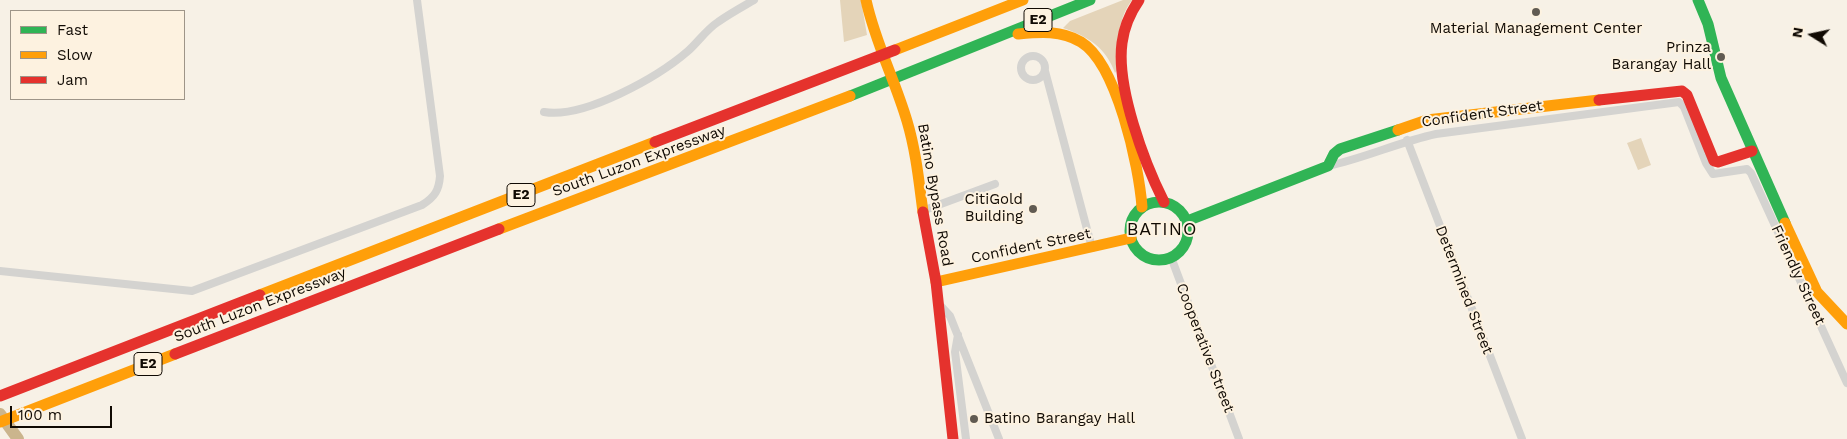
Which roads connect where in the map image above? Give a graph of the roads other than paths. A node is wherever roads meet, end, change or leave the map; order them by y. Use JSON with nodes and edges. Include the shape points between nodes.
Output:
{"nodes":[{"id":1,"x":417,"y":0,"type":"edge"},
{"id":2,"x":754,"y":0,"type":"edge"},
{"id":3,"x":866,"y":0,"type":"edge"},
{"id":4,"x":1023,"y":0,"type":"edge"},
{"id":5,"x":1090,"y":0,"type":"edge"},
{"id":6,"x":1139,"y":0,"type":"edge"},
{"id":7,"x":1698,"y":0,"type":"edge"},
{"id":8,"x":985,"y":41,"type":"junction"},
{"id":9,"x":1045,"y":71,"type":"dead end"},
{"id":10,"x":544,"y":112,"type":"dead end"},
{"id":11,"x":1407,"y":140,"type":"junction"},
{"id":12,"x":1752,"y":151,"type":"junction"},
{"id":13,"x":1328,"y":166,"type":"junction"},
{"id":14,"x":1747,"y":169,"type":"joint"},
{"id":15,"x":995,"y":184,"type":"dead end"},
{"id":16,"x":1164,"y":202,"type":"junction"},
{"id":17,"x":1142,"y":207,"type":"junction"},
{"id":18,"x":922,"y":211,"type":"junction"},
{"id":19,"x":1186,"y":220,"type":"junction"},
{"id":20,"x":1131,"y":238,"type":"junction"},
{"id":21,"x":1092,"y":248,"type":"junction"},
{"id":22,"x":1171,"y":257,"type":"junction"},
{"id":23,"x":0,"y":271,"type":"edge"},
{"id":24,"x":936,"y":282,"type":"junction"},
{"id":25,"x":939,"y":304,"type":"junction"},
{"id":26,"x":1847,"y":324,"type":"edge"},
{"id":27,"x":958,"y":335,"type":"junction"},
{"id":28,"x":1847,"y":383,"type":"edge"},
{"id":29,"x":0,"y":396,"type":"edge"},
{"id":30,"x":0,"y":422,"type":"edge"},
{"id":31,"x":953,"y":439,"type":"edge"},
{"id":32,"x":966,"y":439,"type":"edge"},
{"id":33,"x":999,"y":439,"type":"edge"},
{"id":34,"x":1239,"y":439,"type":"edge"},
{"id":35,"x":1522,"y":439,"type":"edge"}],
"edges":[{"from":1,"to":23,"type":"street","via":[[440,176],[439,188],[433,198],[422,205],[198,290],[171,290]]},
{"from":2,"to":10,"type":"street","via":[[716,23],[687,52],[613,98],[576,112]]},
{"from":3,"to":18,"type":"main road","name":"Batino Bypass Road","via":[[913,144]]},
{"from":4,"to":29,"type":"main road","name":"South Luzon Expressway","number":"E2"},
{"from":5,"to":8,"type":"main road","name":"South Luzon Expressway","number":"E2"},
{"from":6,"to":16,"type":"main road","via":[[1126,22],[1122,37],[1123,73],[1152,181]]},
{"from":7,"to":12,"type":"main road","via":[[1708,24],[1721,78]]},
{"from":8,"to":17,"type":"main road","via":[[1050,32],[1079,40],[1094,51],[1106,66],[1118,99],[1141,183]]},
{"from":8,"to":30,"type":"main road","name":"South Luzon Expressway","number":"E2","via":[[810,112],[445,248]]},
{"from":9,"to":21,"type":"street"},
{"from":11,"to":13,"type":"street","name":"Confident Street"},
{"from":11,"to":14,"type":"street","name":"Confident Street","via":[[1680,102],[1713,174]]},
{"from":11,"to":35,"type":"street","name":"Determined Street"},
{"from":12,"to":13,"type":"main road","via":[[1714,161],[1688,95],[1679,90],[1418,122],[1340,149]]},
{"from":12,"to":26,"type":"main road","via":[[1817,292]]},
{"from":13,"to":19,"type":"main road","name":"Confident Street"},
{"from":14,"to":28,"type":"street","name":"Friendly Street"},
{"from":15,"to":18,"type":"street"},
{"from":16,"to":17,"type":"main road"},
{"from":16,"to":19,"type":"main road","via":[[1178,208]]},
{"from":17,"to":20,"type":"main road","via":[[1132,221]]},
{"from":18,"to":24,"type":"main road","name":"Batino Bypass Road"},
{"from":19,"to":22,"type":"main road","via":[[1184,246]]},
{"from":20,"to":21,"type":"main road","name":"Confident Street"},
{"from":20,"to":22,"type":"main road","via":[[1147,257],[1159,260]]},
{"from":21,"to":24,"type":"main road","name":"Confident Street"},
{"from":22,"to":34,"type":"street","name":"Cooperative Street"},
{"from":24,"to":25,"type":"main road","name":"Batino Bypass Road"},
{"from":25,"to":27,"type":"street","via":[[950,316]]},
{"from":25,"to":31,"type":"main road","name":"Batino Bypass Road"},
{"from":27,"to":32,"type":"street","via":[[954,352]]},
{"from":27,"to":33,"type":"street"}]}
